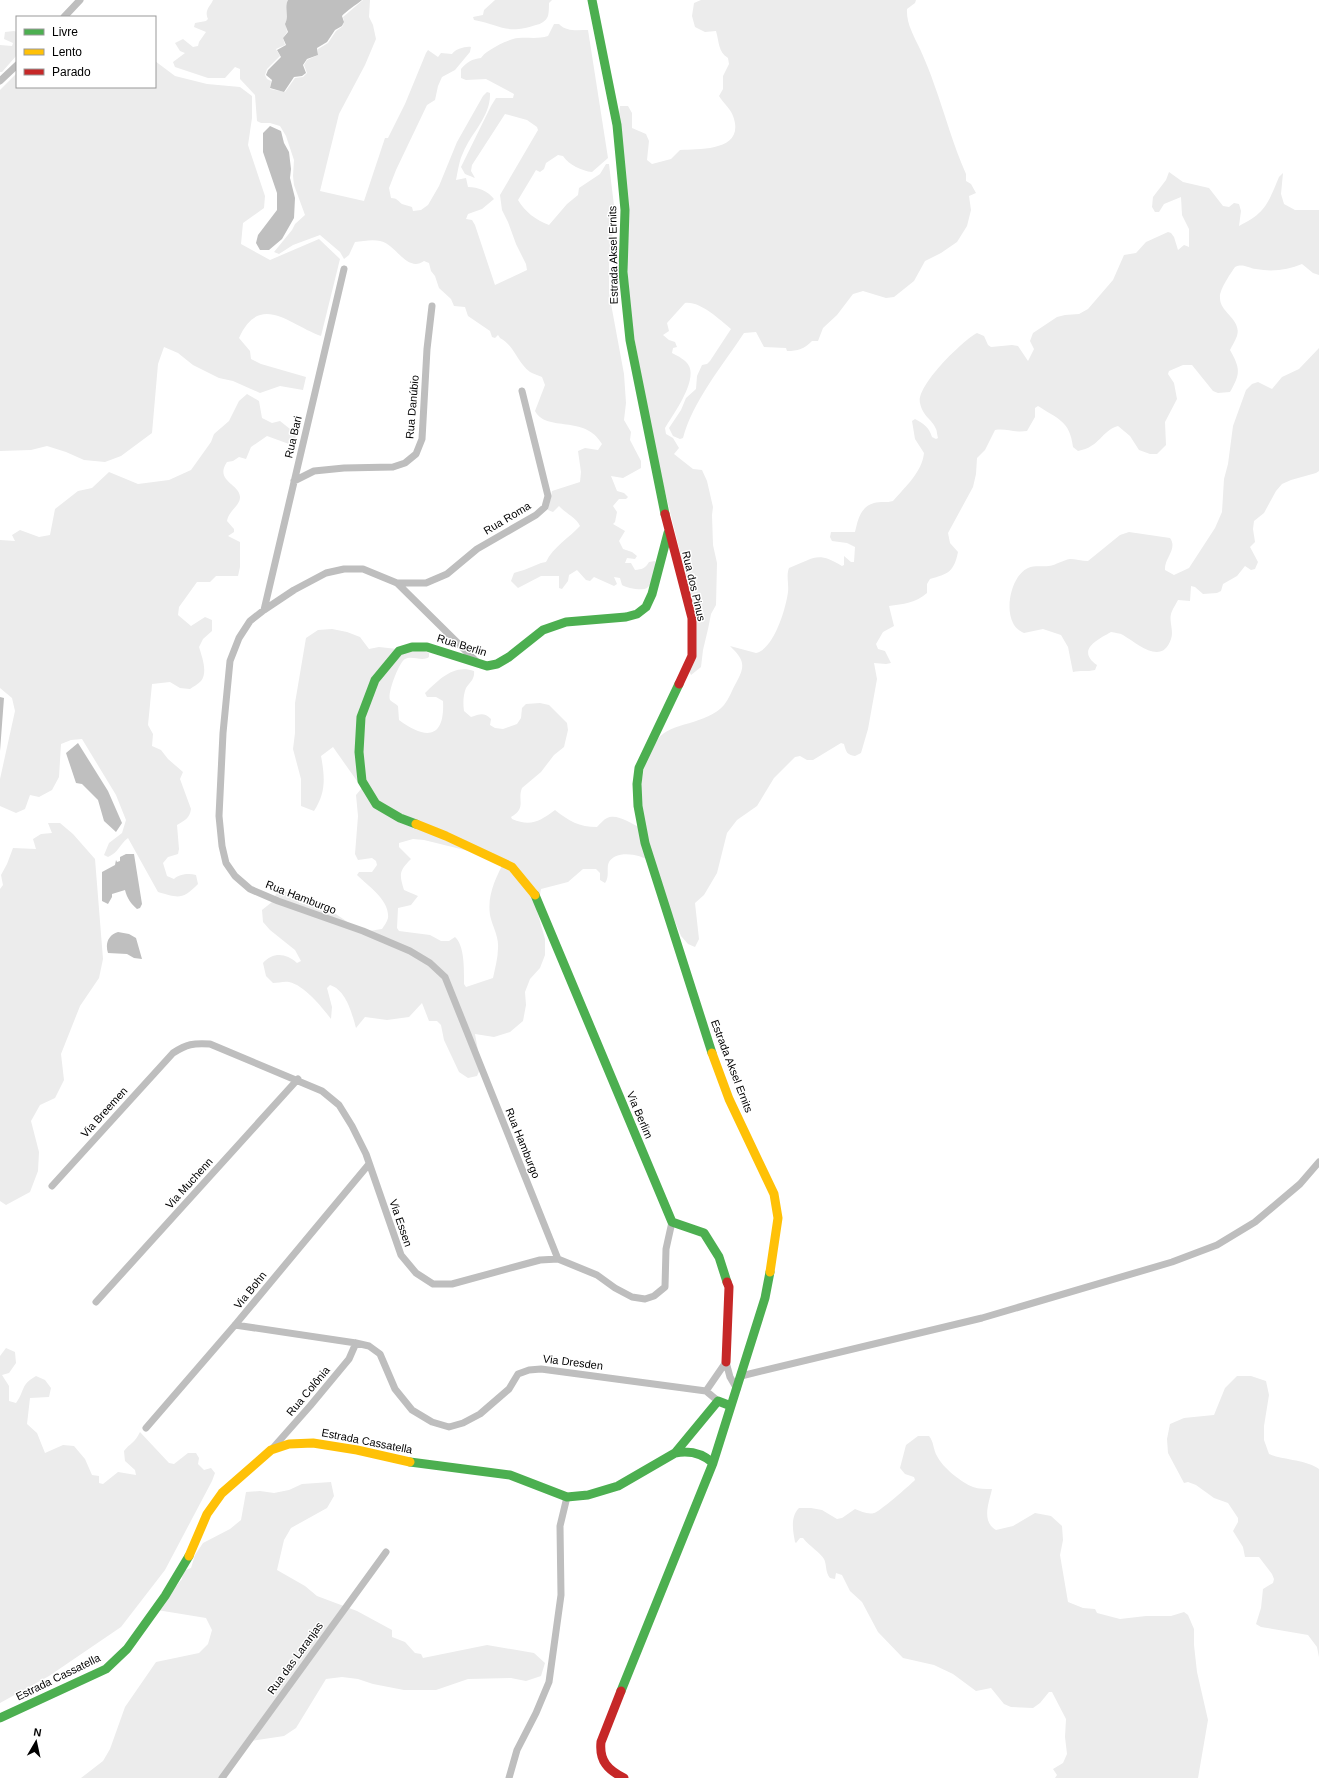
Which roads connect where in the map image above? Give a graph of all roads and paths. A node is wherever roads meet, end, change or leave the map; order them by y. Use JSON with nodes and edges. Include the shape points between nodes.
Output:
{"nodes":[{"id":1,"x":80,"y":0,"type":"edge"},
{"id":2,"x":592,"y":0,"type":"edge"},
{"id":3,"x":65,"y":16,"type":"edge"},
{"id":4,"x":16,"y":65,"type":"edge"},
{"id":5,"x":0,"y":81,"type":"edge"},
{"id":6,"x":344,"y":269,"type":"dead end"},
{"id":7,"x":432,"y":306,"type":"dead end"},
{"id":8,"x":522,"y":391,"type":"dead end"},
{"id":9,"x":294,"y":481,"type":"junction"},
{"id":10,"x":669,"y":531,"type":"junction"},
{"id":11,"x":397,"y":583,"type":"junction"},
{"id":12,"x":264,"y":610,"type":"junction"},
{"id":13,"x":477,"y":663,"type":"junction"},
{"id":14,"x":655,"y":734,"type":"joint"},
{"id":15,"x":512,"y":867,"type":"joint"},
{"id":16,"x":173,"y":1053,"type":"joint"},
{"id":17,"x":298,"y":1079,"type":"junction"},
{"id":18,"x":1319,"y":1162,"type":"edge"},
{"id":19,"x":369,"y":1164,"type":"junction"},
{"id":20,"x":52,"y":1186,"type":"dead end"},
{"id":21,"x":672,"y":1222,"type":"junction"},
{"id":22,"x":558,"y":1258,"type":"junction"},
{"id":23,"x":96,"y":1302,"type":"dead end"},
{"id":24,"x":235,"y":1325,"type":"junction"},
{"id":25,"x":356,"y":1343,"type":"junction"},
{"id":26,"x":726,"y":1362,"type":"junction"},
{"id":27,"x":741,"y":1376,"type":"junction"},
{"id":28,"x":737,"y":1389,"type":"junction"},
{"id":29,"x":706,"y":1391,"type":"junction"},
{"id":30,"x":718,"y":1401,"type":"junction"},
{"id":31,"x":731,"y":1406,"type":"junction"},
{"id":32,"x":146,"y":1428,"type":"dead end"},
{"id":33,"x":271,"y":1450,"type":"junction"},
{"id":34,"x":675,"y":1453,"type":"junction"},
{"id":35,"x":713,"y":1464,"type":"junction"},
{"id":36,"x":566,"y":1497,"type":"junction"},
{"id":37,"x":386,"y":1552,"type":"dead end"},
{"id":38,"x":0,"y":1718,"type":"edge"},
{"id":39,"x":222,"y":1778,"type":"edge"},
{"id":40,"x":509,"y":1778,"type":"edge"},
{"id":41,"x":624,"y":1778,"type":"edge"}],
"edges":[{"from":1,"to":3,"type":"street"},
{"from":2,"to":10,"type":"street","name":"Estrada Aksel Ernits","via":[[617,125],[625,210],[623,272],[630,340]]},
{"from":4,"to":5,"type":"street"},
{"from":6,"to":9,"type":"street","name":"Rua Bari"},
{"from":7,"to":9,"type":"street","name":"Rua Danúbio","via":[[422,439],[416,454],[393,467],[314,471]]},
{"from":8,"to":11,"type":"street","name":"Rua Roma","via":[[548,496],[545,507],[536,515],[477,549],[448,574],[426,583]]},
{"from":9,"to":12,"type":"street","name":"Rua Bari"},
{"from":10,"to":13,"type":"street","name":"Rua Berlin","via":[[652,594],[646,607],[637,614],[566,622],[543,630],[497,664],[487,666]]},
{"from":10,"to":14,"type":"street","name":"Rua dos Pinus","via":[[692,618],[692,656]]},
{"from":11,"to":12,"type":"street","name":"Rua Hamburgo","via":[[363,569],[344,569],[326,573]]},
{"from":11,"to":13,"type":"street","name":"Rua Hamburgo"},
{"from":12,"to":22,"type":"street","name":"Rua Hamburgo","via":[[250,621],[239,638],[230,661],[219,816],[226,863],[235,876],[250,889],[410,951],[430,963],[445,977]]},
{"from":13,"to":15,"type":"street","name":"Rua Berlin","via":[[427,647],[412,647],[399,651],[375,680],[361,717],[359,752],[362,781],[376,804],[400,818]]},
{"from":14,"to":27,"type":"street","name":"Estrada Aksel Ernits","via":[[639,768],[636,784],[645,843],[711,1050],[729,1099],[774,1194],[778,1218],[765,1298]]},
{"from":15,"to":21,"type":"street","name":"Via Berlim","via":[[534,894]]},
{"from":16,"to":17,"type":"street","name":"Via Essen","via":[[194,1043],[210,1044]]},
{"from":16,"to":20,"type":"street","name":"Via Breemen"},
{"from":17,"to":19,"type":"street","name":"Via Essen","via":[[322,1091],[339,1105],[352,1126]]},
{"from":17,"to":23,"type":"street","name":"Via Muchenn"},
{"from":18,"to":27,"type":"street","via":[[1300,1184],[1255,1222],[1216,1246],[1172,1262],[982,1318]]},
{"from":19,"to":22,"type":"street","name":"Via Essen","via":[[401,1255],[416,1273],[433,1284],[452,1284],[540,1260]]},
{"from":19,"to":24,"type":"street","name":"Via Bohn"},
{"from":21,"to":22,"type":"street","via":[[666,1249],[665,1287],[645,1300],[632,1297],[597,1275]]},
{"from":21,"to":26,"type":"street","via":[[704,1233],[719,1257],[729,1287]]},
{"from":24,"to":25,"type":"street","name":"Via Dresden"},
{"from":24,"to":32,"type":"street","name":"Via Bohn"},
{"from":25,"to":29,"type":"street","name":"Via Dresden","via":[[369,1346],[380,1354],[395,1389],[412,1410],[432,1422],[449,1427],[480,1414],[509,1389],[518,1374],[529,1370],[541,1369]]},
{"from":25,"to":33,"type":"street","name":"Rua Colônia","via":[[349,1359]]},
{"from":26,"to":28,"type":"street"},
{"from":26,"to":29,"type":"street"},
{"from":27,"to":28,"type":"street","name":"Estrada Aksel Ernits"},
{"from":28,"to":31,"type":"street","name":"Estrada Aksel Ernits"},
{"from":29,"to":30,"type":"street"},
{"from":30,"to":31,"type":"street"},
{"from":30,"to":34,"type":"street","name":"Estrada Cassatella"},
{"from":31,"to":35,"type":"street","name":"Estrada Aksel Ernits"},
{"from":33,"to":36,"type":"street","name":"Estrada Cassatella","via":[[289,1444],[313,1443],[357,1450],[399,1460],[510,1475]]},
{"from":33,"to":38,"type":"street","name":"Estrada Cassatella","via":[[222,1493],[207,1514],[184,1565],[127,1649],[106,1669]]},
{"from":34,"to":35,"type":"street","via":[[696,1452]]},
{"from":34,"to":36,"type":"street","name":"Estrada Cassatella","via":[[618,1486],[588,1495]]},
{"from":35,"to":41,"type":"street","name":"Estrada Aksel Ernits","via":[[601,1742],[600,1755],[603,1763],[612,1772]]},
{"from":36,"to":40,"type":"street","via":[[560,1526],[561,1596],[549,1682],[517,1750]]},
{"from":37,"to":39,"type":"street","name":"Rua das Laranjas"}]}
